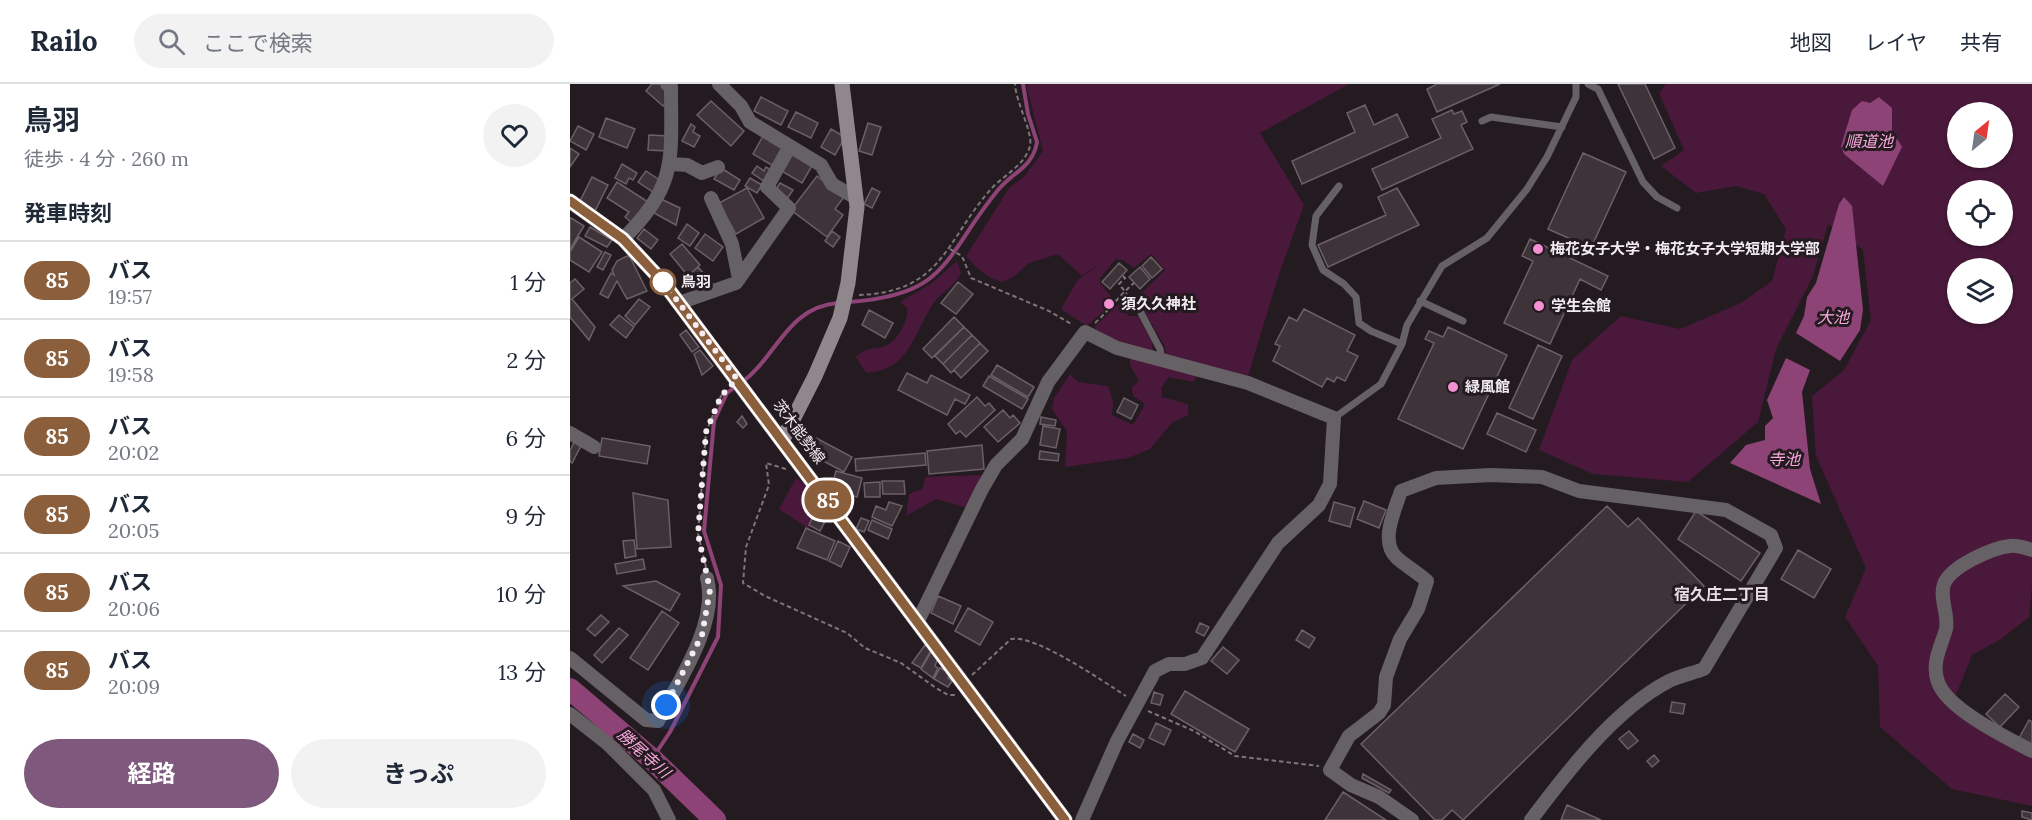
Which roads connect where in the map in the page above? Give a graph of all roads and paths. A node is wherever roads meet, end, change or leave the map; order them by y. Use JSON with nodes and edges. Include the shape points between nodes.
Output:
{"nodes":[{"id":1,"x":719,"y":84,"type":"edge"},
{"id":2,"x":842,"y":84,"type":"edge"},
{"id":3,"x":1015,"y":84,"type":"edge"},
{"id":4,"x":1576,"y":84,"type":"edge"},
{"id":5,"x":1588,"y":84,"type":"edge"},
{"id":6,"x":671,"y":85,"type":"edge"},
{"id":7,"x":1482,"y":121,"type":"dead end"},
{"id":8,"x":1562,"y":127,"type":"junction"},
{"id":9,"x":790,"y":146,"type":"junction"},
{"id":10,"x":671,"y":164,"type":"junction"},
{"id":11,"x":718,"y":167,"type":"dead end"},
{"id":12,"x":1339,"y":186,"type":"dead end"},
{"id":13,"x":711,"y":198,"type":"dead end"},
{"id":14,"x":856,"y":198,"type":"junction"},
{"id":15,"x":570,"y":201,"type":"edge"},
{"id":16,"x":1677,"y":208,"type":"dead end"},
{"id":17,"x":623,"y":239,"type":"junction"},
{"id":18,"x":950,"y":249,"type":"junction"},
{"id":19,"x":1123,"y":276,"type":"dead end"},
{"id":20,"x":739,"y":279,"type":"junction"},
{"id":21,"x":1134,"y":283,"type":"dead end"},
{"id":22,"x":1125,"y":291,"type":"junction"},
{"id":23,"x":844,"y":301,"type":"junction"},
{"id":24,"x":1420,"y":301,"type":"junction"},
{"id":25,"x":679,"y":303,"type":"junction"},
{"id":26,"x":1141,"y":313,"type":"joint"},
{"id":27,"x":1463,"y":321,"type":"dead end"},
{"id":28,"x":1087,"y":330,"type":"junction"},
{"id":29,"x":1402,"y":344,"type":"junction"},
{"id":30,"x":1162,"y":360,"type":"junction"},
{"id":31,"x":741,"y":384,"type":"junction"},
{"id":32,"x":1334,"y":418,"type":"junction"},
{"id":33,"x":570,"y":433,"type":"edge"},
{"id":34,"x":783,"y":439,"type":"junction"},
{"id":35,"x":594,"y":447,"type":"dead end"},
{"id":36,"x":786,"y":469,"type":"dead end"},
{"id":37,"x":2032,"y":550,"type":"edge"},
{"id":38,"x":707,"y":578,"type":"joint"},
{"id":39,"x":918,"y":621,"type":"junction"},
{"id":40,"x":570,"y":658,"type":"edge"},
{"id":41,"x":966,"y":686,"type":"junction"},
{"id":42,"x":1137,"y":704,"type":"junction"},
{"id":43,"x":570,"y":714,"type":"edge"},
{"id":44,"x":2032,"y":751,"type":"edge"},
{"id":45,"x":1330,"y":770,"type":"junction"},
{"id":46,"x":669,"y":820,"type":"edge"},
{"id":47,"x":1065,"y":820,"type":"edge"},
{"id":48,"x":1082,"y":820,"type":"edge"},
{"id":49,"x":1412,"y":820,"type":"edge"},
{"id":50,"x":1531,"y":820,"type":"edge"}],
"edges":[{"from":1,"to":9,"type":"street","via":[[741,106],[750,122]]},
{"from":2,"to":14,"type":"street"},
{"from":3,"to":18,"type":"path","via":[[1020,113],[1030,134],[1029,149],[1022,161],[989,192]]},
{"from":4,"to":8,"type":"lane","via":[[1576,97]]},
{"from":5,"to":16,"type":"lane","via":[[1598,89],[1643,182],[1657,197]]},
{"from":6,"to":10,"type":"street"},
{"from":7,"to":8,"type":"lane","via":[[1491,117]]},
{"from":8,"to":24,"type":"lane","via":[[1527,189],[1487,238],[1442,266]]},
{"from":9,"to":14,"type":"street","via":[[821,165],[832,184]]},
{"from":9,"to":20,"type":"street","via":[[767,187],[789,208]]},
{"from":10,"to":11,"type":"street","via":[[687,165],[702,173]]},
{"from":10,"to":17,"type":"street","via":[[645,217]]},
{"from":12,"to":29,"type":"lane","via":[[1316,216],[1312,245],[1323,270],[1356,297],[1359,322]]},
{"from":13,"to":20,"type":"street","via":[[732,244]]},
{"from":14,"to":23,"type":"street"},
{"from":15,"to":17,"type":"main road","name":"茨木能勢線"},
{"from":17,"to":25,"type":"main road","name":"茨木能勢線"},
{"from":18,"to":23,"type":"path","via":[[934,269],[907,285]]},
{"from":18,"to":28,"type":"path","via":[[962,256],[971,278]]},
{"from":19,"to":22,"type":"path","via":[[1119,284]]},
{"from":20,"to":25,"type":"street"},
{"from":21,"to":22,"type":"path"},
{"from":22,"to":26,"type":"path"},
{"from":22,"to":28,"type":"path","via":[[1120,301]]},
{"from":23,"to":34,"type":"street","via":[[815,376]]},
{"from":24,"to":27,"type":"lane"},
{"from":24,"to":29,"type":"lane"},
{"from":25,"to":31,"type":"main road","name":"茨木能勢線"},
{"from":26,"to":30,"type":"lane","via":[[1159,345]]},
{"from":28,"to":30,"type":"street","via":[[1117,348]]},
{"from":28,"to":39,"type":"street","via":[[1048,382],[1022,440],[996,465],[982,489]]},
{"from":29,"to":32,"type":"lane","via":[[1381,384]]},
{"from":30,"to":32,"type":"street","via":[[1248,383]]},
{"from":31,"to":34,"type":"main road","name":"茨木能勢線"},
{"from":31,"to":38,"type":"path","via":[[721,396],[706,432],[698,534]]},
{"from":32,"to":42,"type":"street","via":[[1330,484],[1319,506],[1278,543],[1202,658],[1169,664],[1155,671]]},
{"from":33,"to":35,"type":"street"},
{"from":34,"to":39,"type":"main road","name":"茨木能勢線"},
{"from":36,"to":41,"type":"path","via":[[766,463],[769,485],[746,547],[743,583],[847,633],[865,648],[901,663],[948,695],[958,694]]},
{"from":37,"to":44,"type":"street","via":[[2010,546],[1977,557],[1950,575],[1944,585],[1947,621],[1935,666],[1938,683],[1955,705]]},
{"from":38,"to":40,"type":"street","via":[[710,590],[702,635],[658,721],[646,720]]},
{"from":39,"to":41,"type":"main road","name":"茨木能勢線"},
{"from":41,"to":42,"type":"path","via":[[1011,639],[1022,638],[1077,665]]},
{"from":41,"to":47,"type":"main road","name":"茨木能勢線"},
{"from":42,"to":45,"type":"path","via":[[1235,756],[1310,763]]},
{"from":42,"to":48,"type":"street"},
{"from":43,"to":46,"type":"street","via":[[608,744],[654,790]]},
{"from":45,"to":49,"type":"street"},
{"from":45,"to":50,"type":"street","via":[[1349,736],[1384,705],[1386,677],[1427,581],[1395,557],[1390,544],[1388,532],[1401,491],[1436,478],[1542,477],[1579,491],[1726,510],[1772,535],[1776,548],[1704,669],[1670,681],[1637,703],[1575,761]]}]}
